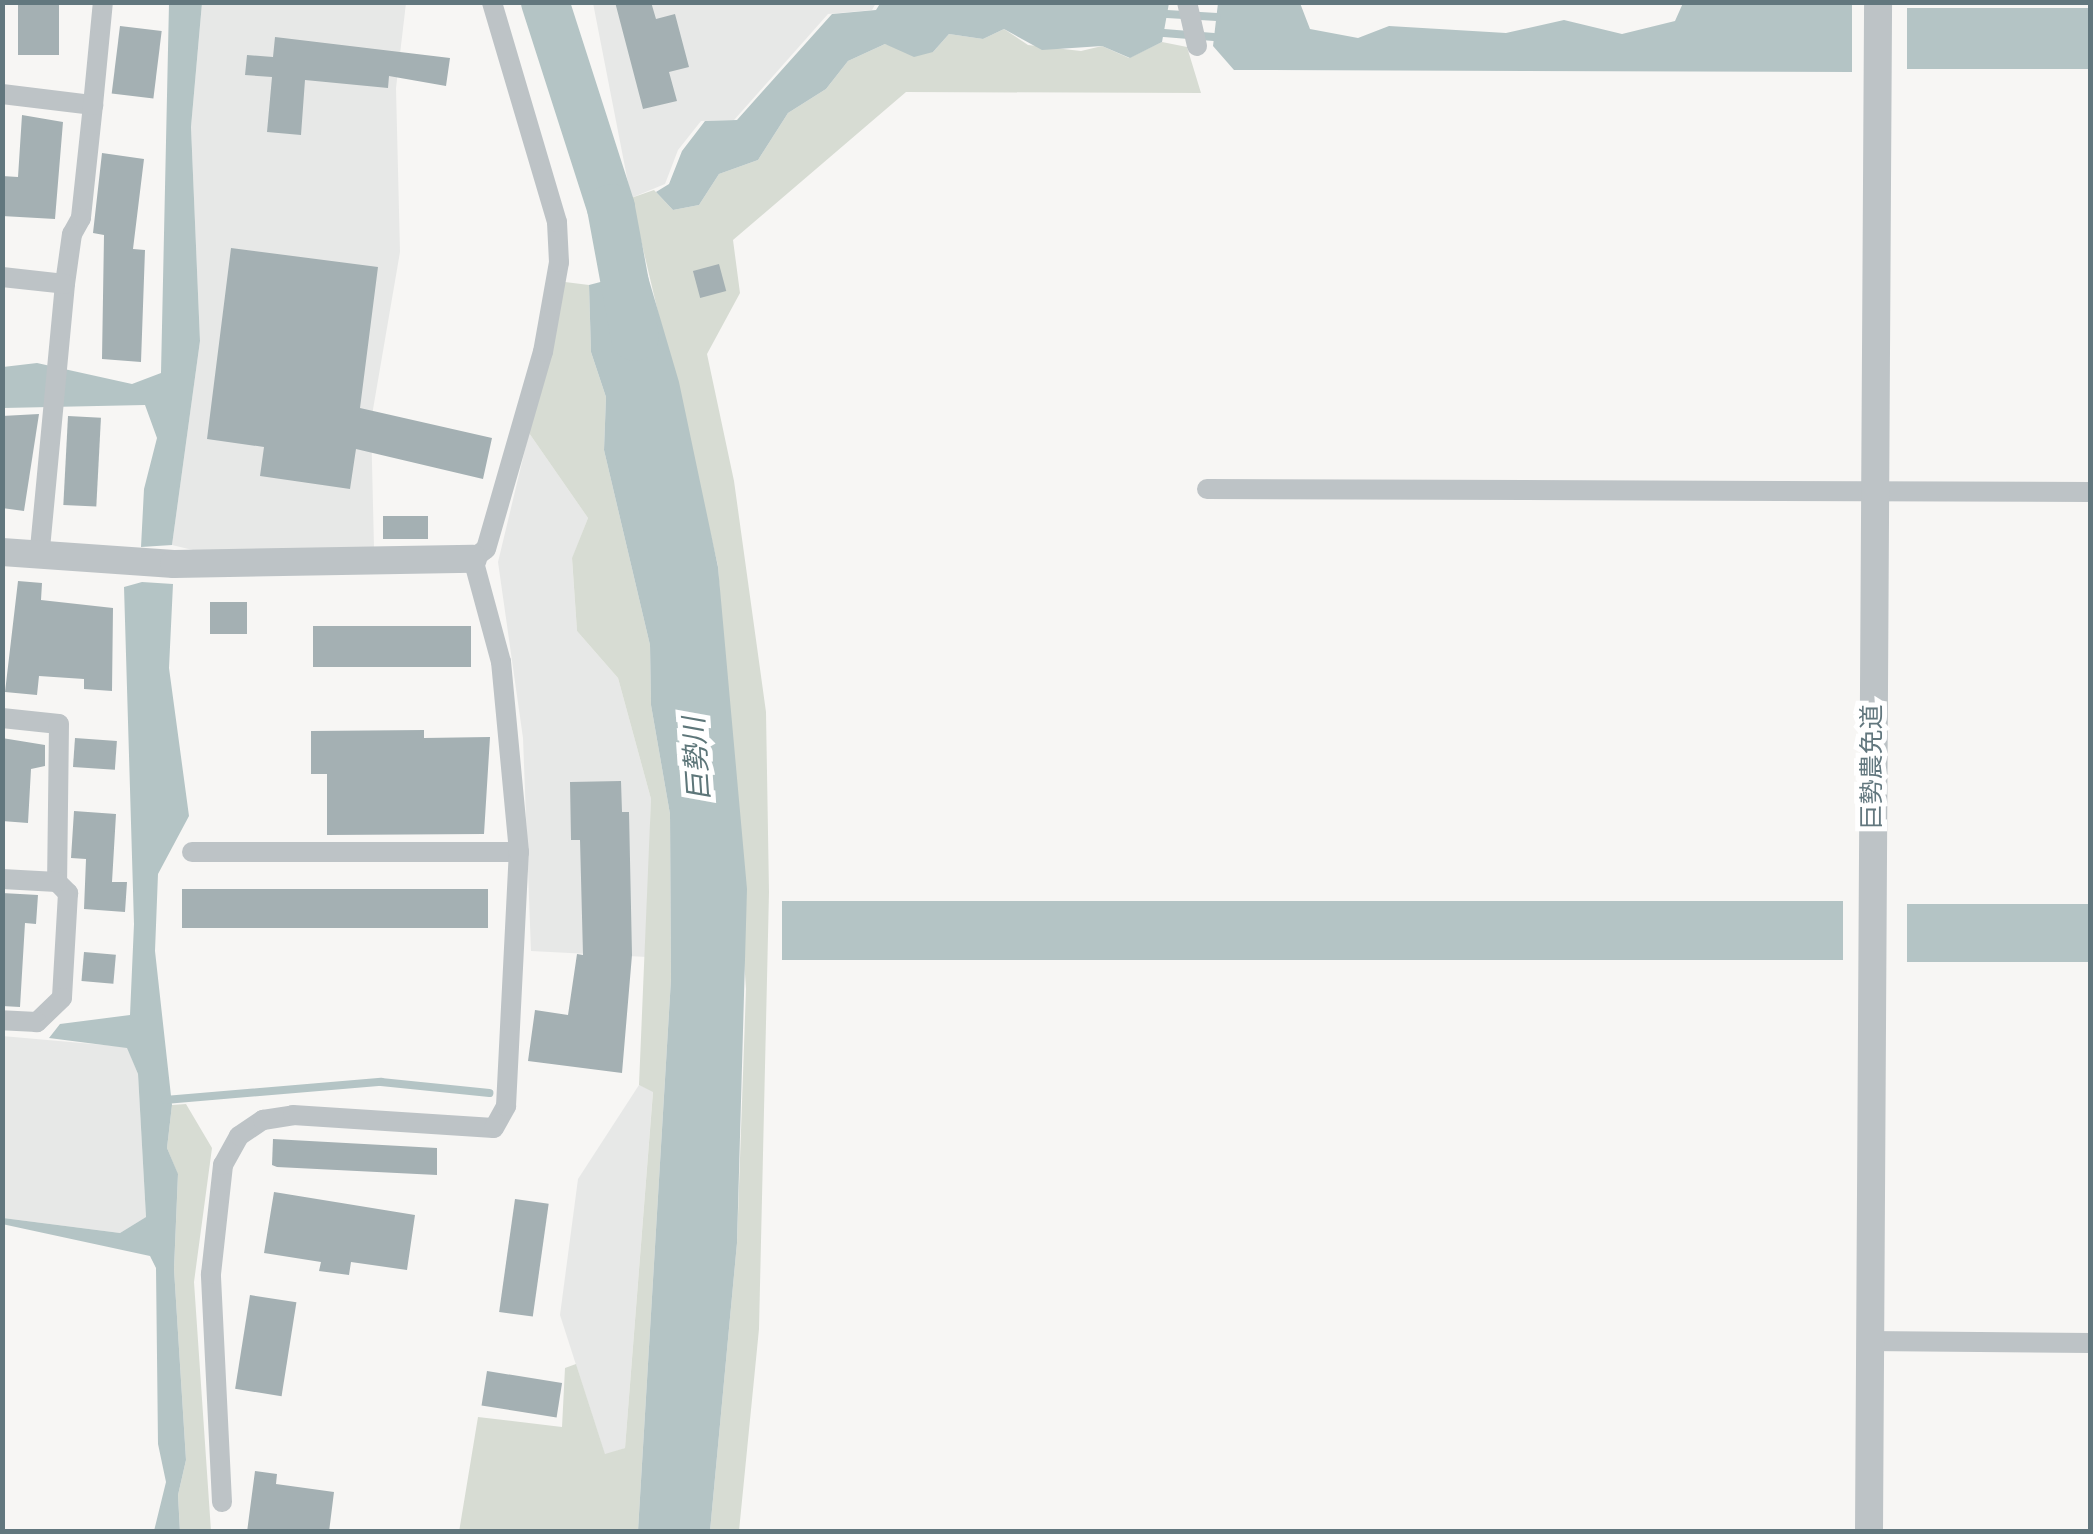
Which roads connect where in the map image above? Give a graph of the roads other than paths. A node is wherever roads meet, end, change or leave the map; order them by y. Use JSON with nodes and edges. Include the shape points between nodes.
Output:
{"nodes":[{"id":1,"x":104,"y":2,"type":"edge"},
{"id":2,"x":492,"y":2,"type":"edge"},
{"id":3,"x":1187,"y":2,"type":"edge"},
{"id":4,"x":1878,"y":2,"type":"edge"},
{"id":5,"x":1197,"y":46,"type":"dead end"},
{"id":6,"x":2,"y":94,"type":"edge"},
{"id":7,"x":93,"y":104,"type":"junction"},
{"id":8,"x":2,"y":278,"type":"edge"},
{"id":9,"x":65,"y":284,"type":"junction"},
{"id":10,"x":1207,"y":488,"type":"dead end"},
{"id":11,"x":1874,"y":490,"type":"junction"},
{"id":12,"x":2090,"y":492,"type":"edge"},
{"id":13,"x":2,"y":552,"type":"edge"},
{"id":14,"x":39,"y":556,"type":"junction"},
{"id":15,"x":473,"y":559,"type":"junction"},
{"id":16,"x":2,"y":718,"type":"edge"},
{"id":17,"x":192,"y":852,"type":"dead end"},
{"id":18,"x":520,"y":852,"type":"junction"},
{"id":19,"x":2,"y":879,"type":"edge"},
{"id":20,"x":56,"y":882,"type":"junction"},
{"id":21,"x":2,"y":1020,"type":"edge"},
{"id":22,"x":1868,"y":1341,"type":"junction"},
{"id":23,"x":2090,"y":1344,"type":"edge"},
{"id":24,"x":222,"y":1502,"type":"dead end"},
{"id":25,"x":1869,"y":1532,"type":"edge"}],
"edges":[{"from":1,"to":7,"type":"street"},
{"from":2,"to":15,"type":"street","via":[[558,222],[559,262],[533,388],[486,550]]},
{"from":3,"to":5,"type":"street"},
{"from":4,"to":11,"type":"street","name":"巨勢農免道"},
{"from":6,"to":7,"type":"street"},
{"from":7,"to":9,"type":"street","via":[[82,218],[72,234]]},
{"from":8,"to":9,"type":"street"},
{"from":9,"to":14,"type":"street"},
{"from":10,"to":11,"type":"street"},
{"from":11,"to":12,"type":"street"},
{"from":11,"to":22,"type":"street","name":"巨勢農免道"},
{"from":13,"to":14,"type":"street"},
{"from":14,"to":15,"type":"street","via":[[174,564]]},
{"from":15,"to":18,"type":"street","via":[[501,662]]},
{"from":16,"to":20,"type":"street","via":[[59,724]]},
{"from":17,"to":18,"type":"street"},
{"from":18,"to":24,"type":"street","via":[[506,1106],[494,1128],[293,1115],[263,1120],[239,1136],[224,1165],[211,1274]]},
{"from":19,"to":20,"type":"street"},
{"from":20,"to":21,"type":"street","via":[[68,893],[62,998],[36,1022]]},
{"from":22,"to":23,"type":"street"},
{"from":22,"to":25,"type":"street","name":"巨勢農免道"}]}
